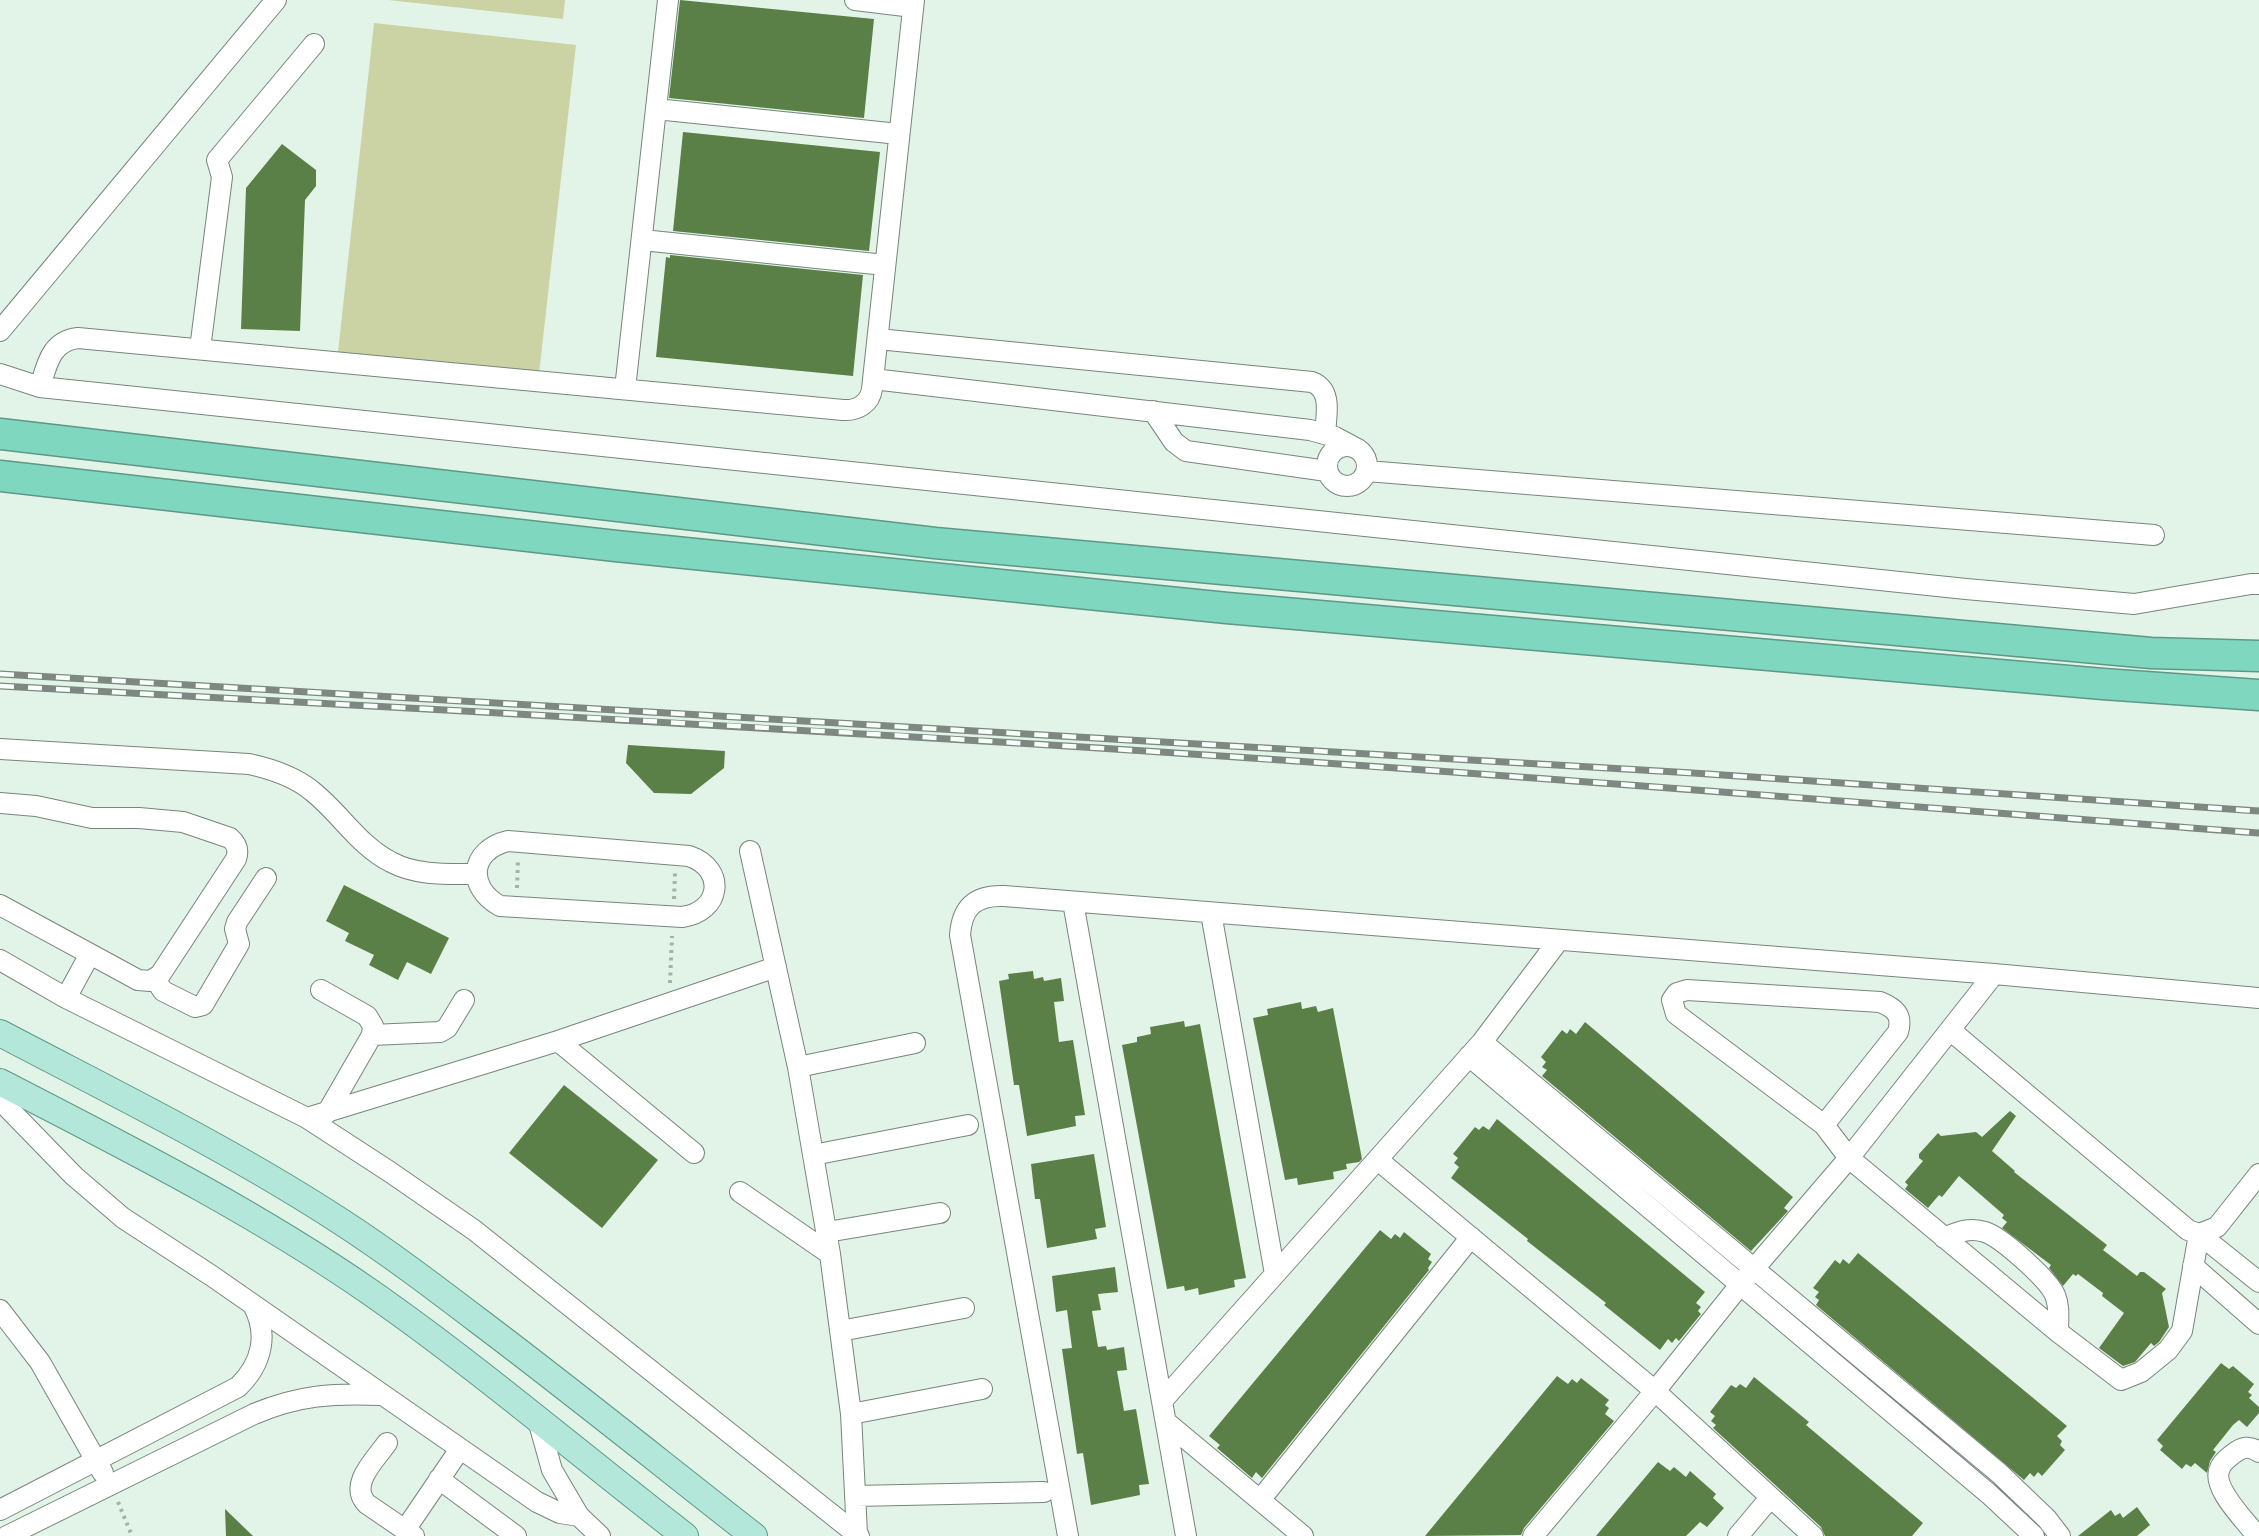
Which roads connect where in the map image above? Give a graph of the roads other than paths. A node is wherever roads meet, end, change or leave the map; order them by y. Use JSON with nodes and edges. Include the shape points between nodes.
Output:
{"nodes":[{"id":1,"x":276,"y":0,"type":"edge"},
{"id":2,"x":668,"y":0,"type":"edge"},
{"id":3,"x":855,"y":0,"type":"edge"},
{"id":4,"x":913,"y":4,"type":"edge"},
{"id":5,"x":314,"y":44,"type":"dead end"},
{"id":6,"x":656,"y":109,"type":"junction"},
{"id":7,"x":900,"y":135,"type":"junction"},
{"id":8,"x":642,"y":240,"type":"junction"},
{"id":9,"x":885,"y":265,"type":"junction"},
{"id":10,"x":0,"y":332,"type":"edge"},
{"id":11,"x":878,"y":339,"type":"junction"},
{"id":12,"x":200,"y":349,"type":"junction"},
{"id":13,"x":0,"y":374,"type":"edge"},
{"id":14,"x":873,"y":379,"type":"junction"},
{"id":15,"x":40,"y":387,"type":"junction"},
{"id":16,"x":625,"y":389,"type":"junction"},
{"id":17,"x":1153,"y":411,"type":"junction"},
{"id":18,"x":0,"y":428,"type":"edge"},
{"id":19,"x":0,"y":434,"type":"edge"},
{"id":20,"x":1325,"y":434,"type":"junction"},
{"id":21,"x":38,"y":438,"type":"junction"},
{"id":22,"x":1352,"y":446,"type":"junction"},
{"id":23,"x":1327,"y":471,"type":"junction"},
{"id":24,"x":1367,"y":471,"type":"junction"},
{"id":25,"x":0,"y":476,"type":"edge"},
{"id":26,"x":2154,"y":535,"type":"dead end"},
{"id":27,"x":2259,"y":584,"type":"edge"},
{"id":28,"x":2259,"y":656,"type":"edge"},
{"id":29,"x":2259,"y":695,"type":"edge"},
{"id":30,"x":0,"y":749,"type":"edge"},
{"id":31,"x":0,"y":803,"type":"edge"},
{"id":32,"x":750,"y":851,"type":"dead end"},
{"id":33,"x":477,"y":874,"type":"junction"},
{"id":34,"x":266,"y":878,"type":"dead end"},
{"id":35,"x":1072,"y":902,"type":"junction"},
{"id":36,"x":0,"y":906,"type":"edge"},
{"id":37,"x":1211,"y":913,"type":"junction"},
{"id":38,"x":1559,"y":940,"type":"junction"},
{"id":39,"x":90,"y":954,"type":"junction"},
{"id":40,"x":0,"y":960,"type":"edge"},
{"id":41,"x":776,"y":967,"type":"junction"},
{"id":42,"x":1994,"y":974,"type":"junction"},
{"id":43,"x":155,"y":979,"type":"junction"},
{"id":44,"x":321,"y":990,"type":"dead end"},
{"id":45,"x":66,"y":998,"type":"junction"},
{"id":46,"x":2259,"y":998,"type":"edge"},
{"id":47,"x":464,"y":1000,"type":"dead end"},
{"id":48,"x":1950,"y":1030,"type":"junction"},
{"id":49,"x":0,"y":1033,"type":"edge"},
{"id":50,"x":372,"y":1035,"type":"junction"},
{"id":51,"x":558,"y":1041,"type":"junction"},
{"id":52,"x":915,"y":1043,"type":"dead end"},
{"id":53,"x":1476,"y":1049,"type":"junction"},
{"id":54,"x":798,"y":1067,"type":"junction"},
{"id":55,"x":0,"y":1082,"type":"edge"},
{"id":56,"x":0,"y":1100,"type":"edge"},
{"id":57,"x":327,"y":1113,"type":"junction"},
{"id":58,"x":307,"y":1118,"type":"junction"},
{"id":59,"x":968,"y":1125,"type":"dead end"},
{"id":60,"x":1824,"y":1125,"type":"junction"},
{"id":61,"x":694,"y":1153,"type":"dead end"},
{"id":62,"x":813,"y":1155,"type":"junction"},
{"id":63,"x":1849,"y":1158,"type":"junction"},
{"id":64,"x":1378,"y":1160,"type":"junction"},
{"id":65,"x":2259,"y":1174,"type":"edge"},
{"id":66,"x":740,"y":1192,"type":"dead end"},
{"id":67,"x":940,"y":1213,"type":"dead end"},
{"id":68,"x":826,"y":1232,"type":"junction"},
{"id":69,"x":2199,"y":1234,"type":"junction"},
{"id":70,"x":1471,"y":1237,"type":"junction"},
{"id":71,"x":1944,"y":1238,"type":"junction"},
{"id":72,"x":830,"y":1254,"type":"junction"},
{"id":73,"x":2193,"y":1266,"type":"junction"},
{"id":74,"x":1754,"y":1269,"type":"junction"},
{"id":75,"x":1275,"y":1275,"type":"junction"},
{"id":76,"x":2259,"y":1282,"type":"edge"},
{"id":77,"x":1740,"y":1285,"type":"junction"},
{"id":78,"x":253,"y":1305,"type":"junction"},
{"id":79,"x":964,"y":1308,"type":"dead end"},
{"id":80,"x":0,"y":1310,"type":"edge"},
{"id":81,"x":2259,"y":1324,"type":"edge"},
{"id":82,"x":840,"y":1331,"type":"junction"},
{"id":83,"x":2058,"y":1332,"type":"junction"},
{"id":84,"x":238,"y":1387,"type":"junction"},
{"id":85,"x":982,"y":1389,"type":"dead end"},
{"id":86,"x":1655,"y":1391,"type":"junction"},
{"id":87,"x":382,"y":1395,"type":"junction"},
{"id":88,"x":1162,"y":1401,"type":"junction"},
{"id":89,"x":254,"y":1414,"type":"junction"},
{"id":90,"x":851,"y":1414,"type":"junction"},
{"id":91,"x":538,"y":1420,"type":"junction"},
{"id":92,"x":1166,"y":1422,"type":"junction"},
{"id":93,"x":387,"y":1443,"type":"dead end"},
{"id":94,"x":460,"y":1449,"type":"junction"},
{"id":95,"x":2259,"y":1452,"type":"edge"},
{"id":96,"x":97,"y":1462,"type":"junction"},
{"id":97,"x":439,"y":1479,"type":"junction"},
{"id":98,"x":109,"y":1486,"type":"junction"},
{"id":99,"x":1044,"y":1492,"type":"dead end"},
{"id":100,"x":855,"y":1496,"type":"junction"},
{"id":101,"x":1770,"y":1498,"type":"junction"},
{"id":102,"x":1260,"y":1500,"type":"junction"},
{"id":103,"x":0,"y":1510,"type":"edge"},
{"id":104,"x":579,"y":1516,"type":"junction"},
{"id":105,"x":409,"y":1533,"type":"edge"},
{"id":106,"x":596,"y":1535,"type":"edge"},
{"id":107,"x":858,"y":1535,"type":"edge"},
{"id":108,"x":8,"y":1536,"type":"edge"},
{"id":109,"x":516,"y":1536,"type":"edge"},
{"id":110,"x":685,"y":1536,"type":"edge"},
{"id":111,"x":754,"y":1536,"type":"edge"},
{"id":112,"x":1068,"y":1536,"type":"edge"},
{"id":113,"x":1186,"y":1536,"type":"edge"},
{"id":114,"x":1303,"y":1536,"type":"edge"},
{"id":115,"x":1533,"y":1536,"type":"edge"},
{"id":116,"x":1738,"y":1536,"type":"edge"},
{"id":117,"x":1813,"y":1536,"type":"edge"},
{"id":118,"x":2034,"y":1536,"type":"edge"},
{"id":119,"x":2060,"y":1536,"type":"edge"},
{"id":120,"x":2257,"y":1536,"type":"edge"}],
"edges":[{"from":1,"to":10,"type":"street"},
{"from":2,"to":6,"type":"street"},
{"from":3,"to":4,"type":"street"},
{"from":4,"to":7,"type":"street"},
{"from":5,"to":12,"type":"street","via":[[217,160],[222,177]]},
{"from":6,"to":7,"type":"street"},
{"from":6,"to":8,"type":"street"},
{"from":7,"to":9,"type":"street"},
{"from":8,"to":9,"type":"street"},
{"from":8,"to":16,"type":"street"},
{"from":9,"to":11,"type":"street"},
{"from":11,"to":14,"type":"street"},
{"from":11,"to":20,"type":"street","via":[[1312,382],[1326,396]]},
{"from":12,"to":15,"type":"street","via":[[69,339],[61,342],[50,356]]},
{"from":12,"to":16,"type":"street"},
{"from":13,"to":15,"type":"street"},
{"from":14,"to":16,"type":"street","via":[[869,399],[849,410]]},
{"from":14,"to":17,"type":"street"},
{"from":15,"to":27,"type":"street","via":[[2134,604]]},
{"from":17,"to":20,"type":"street"},
{"from":17,"to":23,"type":"street","via":[[1174,442],[1186,451]]},
{"from":18,"to":21,"type":"highway"},
{"from":19,"to":21,"type":"highway"},
{"from":20,"to":22,"type":"street"},
{"from":21,"to":28,"type":"highway","via":[[935,543],[2151,653]]},
{"from":22,"to":23,"type":"street","via":[[1338,447],[1329,457]]},
{"from":22,"to":24,"type":"street","via":[[1365,456]]},
{"from":23,"to":24,"type":"street","via":[[1336,483],[1350,486],[1358,483]]},
{"from":24,"to":26,"type":"street"},
{"from":25,"to":29,"type":"highway","via":[[616,546],[1227,608]]},
{"from":30,"to":33,"type":"street","via":[[266,768],[314,792],[376,854],[392,863],[431,873]]},
{"from":31,"to":43,"type":"street","via":[[92,818],[183,822],[234,842],[236,859]]},
{"from":32,"to":41,"type":"street"},
{"from":33,"to":33,"type":"street","via":[[486,851],[496,844],[519,841],[689,856],[708,868],[715,890],[704,910],[682,917],[500,906],[487,899],[479,888]]},
{"from":34,"to":43,"type":"street","via":[[237,922],[239,944],[203,1005],[195,1007],[163,991]]},
{"from":35,"to":37,"type":"street"},
{"from":35,"to":88,"type":"street"},
{"from":35,"to":112,"type":"street","via":[[990,896],[967,910],[960,935]]},
{"from":36,"to":39,"type":"street"},
{"from":37,"to":38,"type":"street"},
{"from":37,"to":75,"type":"street"},
{"from":38,"to":42,"type":"street"},
{"from":38,"to":53,"type":"street"},
{"from":39,"to":43,"type":"street","via":[[138,980]]},
{"from":39,"to":45,"type":"street"},
{"from":40,"to":45,"type":"street"},
{"from":41,"to":51,"type":"street"},
{"from":41,"to":54,"type":"street"},
{"from":42,"to":46,"type":"street"},
{"from":42,"to":48,"type":"street"},
{"from":44,"to":50,"type":"street","via":[[367,1016],[373,1026]]},
{"from":45,"to":58,"type":"street"},
{"from":47,"to":50,"type":"street","via":[[447,1028],[440,1032]]},
{"from":48,"to":63,"type":"street"},
{"from":48,"to":69,"type":"street","via":[[2174,1220]]},
{"from":49,"to":111,"type":"main road","via":[[281,1184],[350,1227],[515,1348]]},
{"from":50,"to":57,"type":"street"},
{"from":51,"to":57,"type":"street"},
{"from":51,"to":61,"type":"street"},
{"from":52,"to":54,"type":"street"},
{"from":53,"to":64,"type":"street"},
{"from":53,"to":74,"type":"street"},
{"from":53,"to":77,"type":"street"},
{"from":54,"to":62,"type":"street"},
{"from":55,"to":91,"type":"main road","via":[[192,1182],[312,1253],[426,1333]]},
{"from":56,"to":78,"type":"street","via":[[45,1149],[103,1202]]},
{"from":57,"to":58,"type":"street"},
{"from":58,"to":107,"type":"street","via":[[474,1230]]},
{"from":59,"to":62,"type":"street"},
{"from":60,"to":60,"type":"street","via":[[1898,1032],[1898,1014],[1891,1006],[1880,1002],[1688,990],[1677,993],[1672,1000],[1676,1014]]},
{"from":60,"to":63,"type":"street"},
{"from":62,"to":68,"type":"street"},
{"from":63,"to":71,"type":"street"},
{"from":63,"to":74,"type":"street"},
{"from":64,"to":70,"type":"street"},
{"from":64,"to":75,"type":"street"},
{"from":65,"to":69,"type":"street","via":[[2217,1227]]},
{"from":66,"to":72,"type":"street"},
{"from":67,"to":68,"type":"street"},
{"from":68,"to":72,"type":"street"},
{"from":69,"to":73,"type":"street"},
{"from":69,"to":76,"type":"street"},
{"from":70,"to":86,"type":"street"},
{"from":70,"to":102,"type":"street"},
{"from":71,"to":83,"type":"street"},
{"from":71,"to":83,"type":"street","via":[[1971,1230],[1997,1238],[2050,1285],[2058,1306]]},
{"from":72,"to":82,"type":"street"},
{"from":73,"to":81,"type":"street"},
{"from":73,"to":83,"type":"street","via":[[2182,1331],[2168,1350],[2141,1372],[2121,1380]]},
{"from":74,"to":77,"type":"street"},
{"from":74,"to":119,"type":"street","via":[[1999,1473]]},
{"from":75,"to":88,"type":"street"},
{"from":77,"to":86,"type":"street"},
{"from":77,"to":118,"type":"street"},
{"from":78,"to":84,"type":"street","via":[[260,1318],[262,1346],[253,1370]]},
{"from":78,"to":87,"type":"street"},
{"from":79,"to":82,"type":"street"},
{"from":80,"to":96,"type":"street","via":[[40,1362]]},
{"from":82,"to":90,"type":"street"},
{"from":84,"to":89,"type":"street"},
{"from":84,"to":96,"type":"street"},
{"from":85,"to":90,"type":"street"},
{"from":86,"to":101,"type":"street"},
{"from":86,"to":115,"type":"street"},
{"from":87,"to":89,"type":"street","via":[[317,1395]]},
{"from":87,"to":94,"type":"street"},
{"from":88,"to":92,"type":"street"},
{"from":89,"to":98,"type":"street"},
{"from":90,"to":100,"type":"street"},
{"from":91,"to":104,"type":"street","via":[[552,1470]]},
{"from":91,"to":110,"type":"main road"},
{"from":92,"to":102,"type":"street"},
{"from":92,"to":113,"type":"street"},
{"from":93,"to":105,"type":"street","via":[[360,1482],[359,1490],[367,1504]]},
{"from":94,"to":97,"type":"street"},
{"from":94,"to":104,"type":"street","via":[[548,1508]]},
{"from":95,"to":120,"type":"street","via":[[2248,1447],[2237,1452],[2220,1468],[2217,1480]]},
{"from":96,"to":98,"type":"street"},
{"from":96,"to":103,"type":"street"},
{"from":97,"to":105,"type":"street"},
{"from":97,"to":109,"type":"street"},
{"from":98,"to":108,"type":"street"},
{"from":99,"to":100,"type":"street"},
{"from":100,"to":107,"type":"street"},
{"from":101,"to":116,"type":"street"},
{"from":101,"to":117,"type":"street"},
{"from":102,"to":114,"type":"street"},
{"from":104,"to":106,"type":"street"}]}
